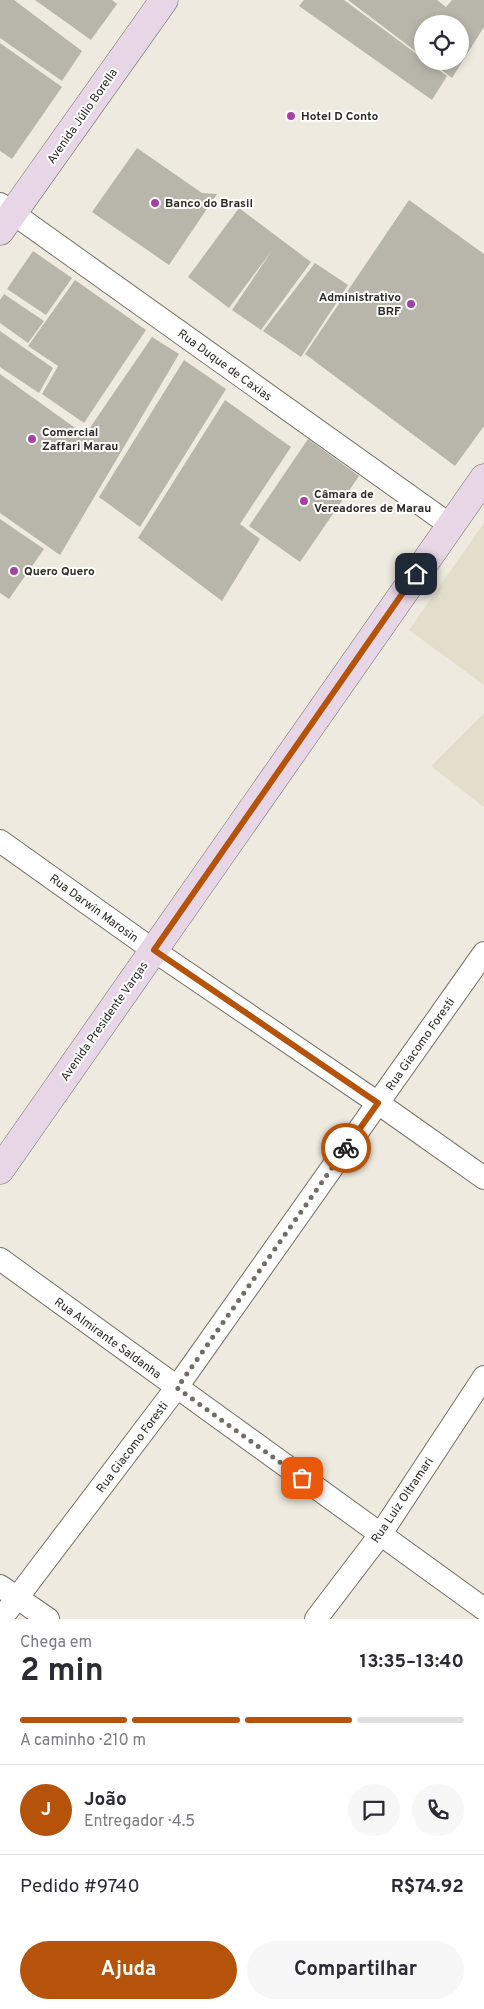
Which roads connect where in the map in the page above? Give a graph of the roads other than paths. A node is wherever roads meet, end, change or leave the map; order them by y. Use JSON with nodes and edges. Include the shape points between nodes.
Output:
{"nodes":[{"id":1,"x":164,"y":0,"type":"edge"},
{"id":2,"x":4,"y":216,"type":"edge"},
{"id":3,"x":484,"y":478,"type":"edge"},
{"id":4,"x":450,"y":525,"type":"junction"},
{"id":5,"x":0,"y":841,"type":"edge"},
{"id":6,"x":154,"y":950,"type":"junction"},
{"id":7,"x":484,"y":953,"type":"edge"},
{"id":8,"x":378,"y":1103,"type":"junction"},
{"id":9,"x":0,"y":1170,"type":"edge"},
{"id":10,"x":484,"y":1178,"type":"edge"},
{"id":11,"x":0,"y":1259,"type":"edge"},
{"id":12,"x":484,"y":1377,"type":"edge"},
{"id":13,"x":177,"y":1388,"type":"junction"},
{"id":14,"x":380,"y":1535,"type":"junction"},
{"id":15,"x":8,"y":1592,"type":"edge"},
{"id":16,"x":484,"y":1609,"type":"edge"},
{"id":17,"x":1,"y":1619,"type":"edge"},
{"id":18,"x":48,"y":1619,"type":"edge"},
{"id":19,"x":316,"y":1619,"type":"edge"}],
"edges":[{"from":1,"to":2,"type":"street","name":"Avenida Júlio Borella"},
{"from":2,"to":4,"type":"street","name":"Rua Duque de Caxias"},
{"from":3,"to":4,"type":"street","name":"Avenida Presidente Vargas"},
{"from":4,"to":6,"type":"street","name":"Avenida Presidente Vargas"},
{"from":5,"to":6,"type":"street","name":"Rua Darwin Marosin"},
{"from":6,"to":8,"type":"street","name":"Rua Darwin Marosin"},
{"from":6,"to":9,"type":"street","name":"Avenida Presidente Vargas"},
{"from":7,"to":8,"type":"street","name":"Rua Giacomo Foresti"},
{"from":8,"to":10,"type":"street","name":"Rua Darwin Marosin"},
{"from":8,"to":13,"type":"street","name":"Rua Giacomo Foresti"},
{"from":11,"to":13,"type":"street","name":"Rua Almirante Saldanha"},
{"from":12,"to":14,"type":"street","name":"Rua Luiz Oltramari"},
{"from":13,"to":14,"type":"street","name":"Rua Almirante Saldanha"},
{"from":13,"to":15,"type":"street","name":"Rua Giacomo Foresti"},
{"from":14,"to":16,"type":"street","name":"Rua Almirante Saldanha"},
{"from":14,"to":19,"type":"street","name":"Rua Luiz Oltramari"},
{"from":15,"to":17,"type":"street","name":"Rua Giacomo Foresti"},
{"from":15,"to":18,"type":"street"}]}
